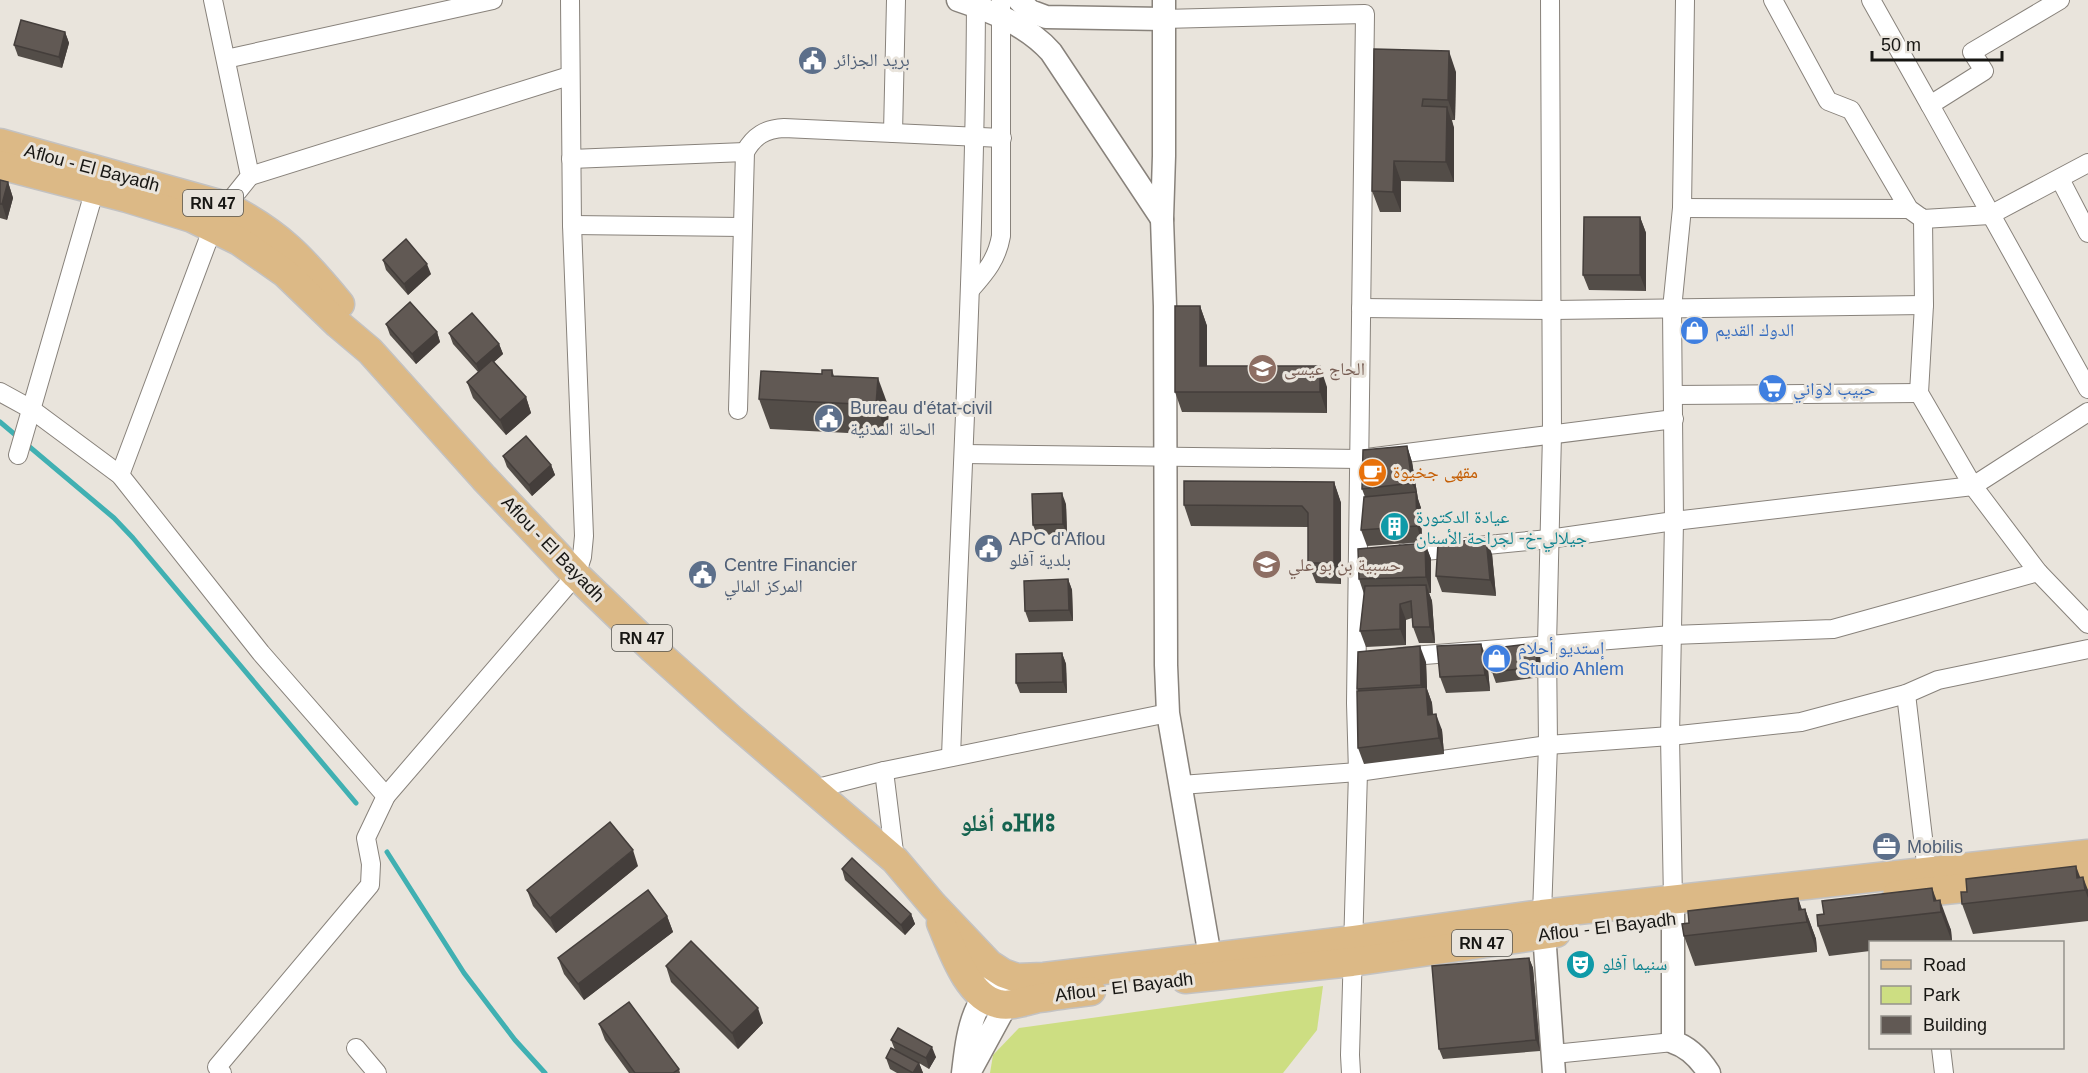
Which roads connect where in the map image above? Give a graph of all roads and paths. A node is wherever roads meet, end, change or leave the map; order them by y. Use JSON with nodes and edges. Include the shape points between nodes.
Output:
{"nodes":[{"id":1,"x":213,"y":0,"type":"edge"},
{"id":2,"x":493,"y":0,"type":"edge"},
{"id":3,"x":570,"y":0,"type":"edge"},
{"id":4,"x":896,"y":0,"type":"edge"},
{"id":5,"x":1019,"y":0,"type":"edge"},
{"id":6,"x":1550,"y":0,"type":"edge"},
{"id":7,"x":1685,"y":0,"type":"edge"},
{"id":8,"x":1773,"y":0,"type":"edge"},
{"id":9,"x":1871,"y":0,"type":"edge"},
{"id":10,"x":2060,"y":0,"type":"edge"},
{"id":11,"x":970,"y":2,"type":"edge"},
{"id":12,"x":1365,"y":7,"type":"edge"},
{"id":13,"x":1001,"y":9,"type":"edge"},
{"id":14,"x":1164,"y":10,"type":"edge"},
{"id":15,"x":226,"y":59,"type":"junction"},
{"id":16,"x":569,"y":76,"type":"junction"},
{"id":17,"x":1930,"y":105,"type":"junction"},
{"id":18,"x":892,"y":133,"type":"junction"},
{"id":19,"x":976,"y":137,"type":"junction"},
{"id":20,"x":1002,"y":138,"type":"junction"},
{"id":21,"x":0,"y":143,"type":"edge"},
{"id":22,"x":745,"y":153,"type":"junction"},
{"id":23,"x":1164,"y":156,"type":"junction"},
{"id":24,"x":571,"y":159,"type":"junction"},
{"id":25,"x":2088,"y":164,"type":"edge"},
{"id":26,"x":0,"y":165,"type":"edge"},
{"id":27,"x":1126,"y":166,"type":"junction"},
{"id":28,"x":250,"y":176,"type":"junction"},
{"id":29,"x":2060,"y":179,"type":"junction"},
{"id":30,"x":95,"y":189,"type":"junction"},
{"id":31,"x":1682,"y":208,"type":"junction"},
{"id":32,"x":1916,"y":214,"type":"junction"},
{"id":33,"x":1990,"y":215,"type":"junction"},
{"id":34,"x":220,"y":217,"type":"junction"},
{"id":35,"x":1162,"y":219,"type":"junction"},
{"id":36,"x":572,"y":225,"type":"junction"},
{"id":37,"x":742,"y":227,"type":"junction"},
{"id":38,"x":2088,"y":233,"type":"edge"},
{"id":39,"x":971,"y":289,"type":"junction"},
{"id":40,"x":1924,"y":306,"type":"junction"},
{"id":41,"x":1361,"y":308,"type":"junction"},
{"id":42,"x":1672,"y":309,"type":"junction"},
{"id":43,"x":1552,"y":310,"type":"junction"},
{"id":44,"x":2088,"y":389,"type":"edge"},
{"id":45,"x":0,"y":392,"type":"edge"},
{"id":46,"x":1919,"y":393,"type":"junction"},
{"id":47,"x":1674,"y":394,"type":"junction"},
{"id":48,"x":738,"y":410,"type":"dead end"},
{"id":49,"x":2088,"y":412,"type":"edge"},
{"id":50,"x":30,"y":413,"type":"junction"},
{"id":51,"x":1674,"y":419,"type":"junction"},
{"id":52,"x":1552,"y":434,"type":"junction"},
{"id":53,"x":964,"y":454,"type":"junction"},
{"id":54,"x":18,"y":455,"type":"dead end"},
{"id":55,"x":1164,"y":455,"type":"junction"},
{"id":56,"x":1359,"y":459,"type":"junction"},
{"id":57,"x":120,"y":475,"type":"junction"},
{"id":58,"x":1973,"y":486,"type":"junction"},
{"id":59,"x":1674,"y":520,"type":"junction"},
{"id":60,"x":1549,"y":539,"type":"junction"},
{"id":61,"x":1358,"y":557,"type":"junction"},
{"id":62,"x":2038,"y":573,"type":"junction"},
{"id":63,"x":576,"y":575,"type":"junction"},
{"id":64,"x":2088,"y":624,"type":"edge"},
{"id":65,"x":1672,"y":635,"type":"junction"},
{"id":66,"x":1547,"y":645,"type":"junction"},
{"id":67,"x":2088,"y":649,"type":"edge"},
{"id":68,"x":1368,"y":660,"type":"junction"},
{"id":69,"x":1906,"y":694,"type":"junction"},
{"id":70,"x":1168,"y":713,"type":"junction"},
{"id":71,"x":1670,"y":736,"type":"junction"},
{"id":72,"x":1548,"y":745,"type":"junction"},
{"id":73,"x":951,"y":757,"type":"junction"},
{"id":74,"x":884,"y":771,"type":"junction"},
{"id":75,"x":1358,"y":772,"type":"junction"},
{"id":76,"x":1181,"y":785,"type":"junction"},
{"id":77,"x":814,"y":789,"type":"junction"},
{"id":78,"x":386,"y":796,"type":"junction"},
{"id":79,"x":895,"y":860,"type":"junction"},
{"id":80,"x":2080,"y":866,"type":"edge"},
{"id":81,"x":1929,"y":882,"type":"junction"},
{"id":82,"x":933,"y":905,"type":"junction"},
{"id":83,"x":1672,"y":909,"type":"junction"},
{"id":84,"x":1544,"y":924,"type":"junction"},
{"id":85,"x":1353,"y":951,"type":"junction"},
{"id":86,"x":1212,"y":966,"type":"junction"},
{"id":87,"x":1003,"y":973,"type":"junction"},
{"id":88,"x":994,"y":1000,"type":"junction"},
{"id":89,"x":1673,"y":1042,"type":"junction"},
{"id":90,"x":356,"y":1048,"type":"dead end"},
{"id":91,"x":1941,"y":1049,"type":"edge"},
{"id":92,"x":1350,"y":1064,"type":"edge"},
{"id":93,"x":1554,"y":1064,"type":"edge"},
{"id":94,"x":222,"y":1073,"type":"edge"},
{"id":95,"x":377,"y":1073,"type":"edge"},
{"id":96,"x":963,"y":1073,"type":"edge"},
{"id":97,"x":969,"y":1073,"type":"edge"},
{"id":98,"x":1335,"y":1073,"type":"edge"},
{"id":99,"x":1708,"y":1073,"type":"edge"},
{"id":100,"x":1944,"y":1073,"type":"edge"}],
"edges":[{"from":1,"to":15,"type":"street"},
{"from":2,"to":15,"type":"street"},
{"from":3,"to":16,"type":"street"},
{"from":4,"to":18,"type":"street"},
{"from":5,"to":14,"type":"street","via":[[1030,11],[1046,17]]},
{"from":6,"to":43,"type":"street"},
{"from":7,"to":31,"type":"street"},
{"from":8,"to":32,"type":"street","via":[[1828,101],[1851,110]]},
{"from":9,"to":17,"type":"street"},
{"from":10,"to":17,"type":"street","via":[[1972,52],[1984,71]]},
{"from":11,"to":13,"type":"street"},
{"from":11,"to":19,"type":"street"},
{"from":12,"to":14,"type":"street"},
{"from":12,"to":41,"type":"street"},
{"from":13,"to":20,"type":"street"},
{"from":13,"to":27,"type":"street","via":[[1051,52]]},
{"from":14,"to":23,"type":"street"},
{"from":15,"to":28,"type":"street"},
{"from":16,"to":24,"type":"street"},
{"from":16,"to":28,"type":"street"},
{"from":17,"to":33,"type":"street"},
{"from":18,"to":19,"type":"street"},
{"from":18,"to":22,"type":"street","via":[[774,128],[756,136]]},
{"from":19,"to":20,"type":"street"},
{"from":19,"to":39,"type":"street"},
{"from":20,"to":39,"type":"street","via":[[1000,244],[991,266]]},
{"from":21,"to":34,"type":"main road","name":"Aflou - El Bayadh","number":"RN 47"},
{"from":22,"to":24,"type":"street"},
{"from":22,"to":37,"type":"street"},
{"from":23,"to":27,"type":"street"},
{"from":23,"to":35,"type":"street"},
{"from":24,"to":36,"type":"street"},
{"from":25,"to":29,"type":"street"},
{"from":26,"to":30,"type":"main road","name":"Aflou - El Bayadh","number":"RN 47"},
{"from":27,"to":35,"type":"street"},
{"from":28,"to":34,"type":"street"},
{"from":29,"to":33,"type":"street"},
{"from":29,"to":38,"type":"street"},
{"from":30,"to":34,"type":"main road","name":"Aflou - El Bayadh","number":"RN 47","via":[[169,210]]},
{"from":30,"to":50,"type":"street"},
{"from":31,"to":32,"type":"street"},
{"from":31,"to":42,"type":"street"},
{"from":32,"to":33,"type":"street"},
{"from":32,"to":40,"type":"street"},
{"from":33,"to":44,"type":"street"},
{"from":34,"to":57,"type":"street"},
{"from":34,"to":63,"type":"main road","name":"Aflou - El Bayadh","number":"RN 47","via":[[370,351]]},
{"from":35,"to":55,"type":"street"},
{"from":36,"to":37,"type":"street"},
{"from":36,"to":63,"type":"street","via":[[584,536]]},
{"from":37,"to":48,"type":"street"},
{"from":39,"to":53,"type":"street"},
{"from":40,"to":42,"type":"street"},
{"from":40,"to":46,"type":"street"},
{"from":41,"to":43,"type":"street"},
{"from":41,"to":56,"type":"street"},
{"from":42,"to":43,"type":"street"},
{"from":42,"to":47,"type":"street"},
{"from":43,"to":52,"type":"street"},
{"from":45,"to":50,"type":"street"},
{"from":46,"to":47,"type":"street"},
{"from":46,"to":58,"type":"street"},
{"from":47,"to":51,"type":"street"},
{"from":49,"to":58,"type":"street"},
{"from":50,"to":54,"type":"street"},
{"from":50,"to":57,"type":"street"},
{"from":51,"to":52,"type":"street"},
{"from":51,"to":59,"type":"street"},
{"from":52,"to":56,"type":"street"},
{"from":52,"to":60,"type":"street"},
{"from":53,"to":55,"type":"street"},
{"from":53,"to":73,"type":"street"},
{"from":55,"to":56,"type":"street"},
{"from":55,"to":70,"type":"street"},
{"from":56,"to":61,"type":"street"},
{"from":57,"to":78,"type":"street","via":[[261,653]]},
{"from":58,"to":59,"type":"street"},
{"from":58,"to":62,"type":"street"},
{"from":59,"to":60,"type":"street"},
{"from":59,"to":65,"type":"street"},
{"from":60,"to":61,"type":"street"},
{"from":60,"to":66,"type":"street"},
{"from":61,"to":68,"type":"street"},
{"from":62,"to":64,"type":"street"},
{"from":62,"to":65,"type":"street","via":[[1833,628]]},
{"from":63,"to":77,"type":"main road","name":"Aflou - El Bayadh","number":"RN 47","via":[[653,649]]},
{"from":63,"to":78,"type":"street"},
{"from":65,"to":66,"type":"street"},
{"from":65,"to":71,"type":"street"},
{"from":66,"to":68,"type":"street"},
{"from":66,"to":72,"type":"street"},
{"from":67,"to":69,"type":"street","via":[[1938,680]]},
{"from":68,"to":75,"type":"street"},
{"from":69,"to":71,"type":"street","via":[[1801,722]]},
{"from":69,"to":81,"type":"street"},
{"from":70,"to":73,"type":"street"},
{"from":70,"to":76,"type":"street"},
{"from":71,"to":72,"type":"street"},
{"from":71,"to":83,"type":"street"},
{"from":72,"to":75,"type":"street"},
{"from":72,"to":84,"type":"street"},
{"from":73,"to":74,"type":"street"},
{"from":74,"to":77,"type":"street"},
{"from":74,"to":79,"type":"street"},
{"from":75,"to":76,"type":"street"},
{"from":75,"to":85,"type":"street"},
{"from":76,"to":86,"type":"street"},
{"from":77,"to":79,"type":"main road","name":"Aflou - El Bayadh","number":"RN 47"},
{"from":78,"to":94,"type":"street","via":[[366,838],[370,885],[217,1067]]},
{"from":79,"to":82,"type":"main road","name":"Aflou - El Bayadh","number":"RN 47"},
{"from":80,"to":81,"type":"main road","name":"Aflou - El Bayadh","number":"RN 47"},
{"from":81,"to":83,"type":"main road","name":"Aflou - El Bayadh","number":"RN 47"},
{"from":82,"to":87,"type":"main road","name":"Aflou - El Bayadh","number":"RN 47","via":[[988,964]]},
{"from":82,"to":88,"type":"main road","name":"Aflou - El Bayadh","number":"RN 47","via":[[963,973]]},
{"from":83,"to":84,"type":"main road","name":"Aflou - El Bayadh","number":"RN 47"},
{"from":83,"to":89,"type":"street"},
{"from":84,"to":85,"type":"main road","name":"Aflou - El Bayadh","number":"RN 47"},
{"from":84,"to":93,"type":"street"},
{"from":85,"to":86,"type":"main road","name":"Aflou - El Bayadh","number":"RN 47"},
{"from":85,"to":92,"type":"street"},
{"from":86,"to":87,"type":"main road","name":"Aflou - El Bayadh","number":"RN 47","via":[[1032,978]]},
{"from":86,"to":88,"type":"main road","name":"Aflou - El Bayadh","number":"RN 47","via":[[1053,996]]},
{"from":87,"to":88,"type":"street"},
{"from":88,"to":96,"type":"street","via":[[970,1028]]},
{"from":88,"to":97,"type":"street"},
{"from":89,"to":93,"type":"street"},
{"from":89,"to":99,"type":"street","via":[[1695,1056]]},
{"from":90,"to":95,"type":"street"},
{"from":91,"to":100,"type":"street"},
{"from":92,"to":98,"type":"street"}]}
